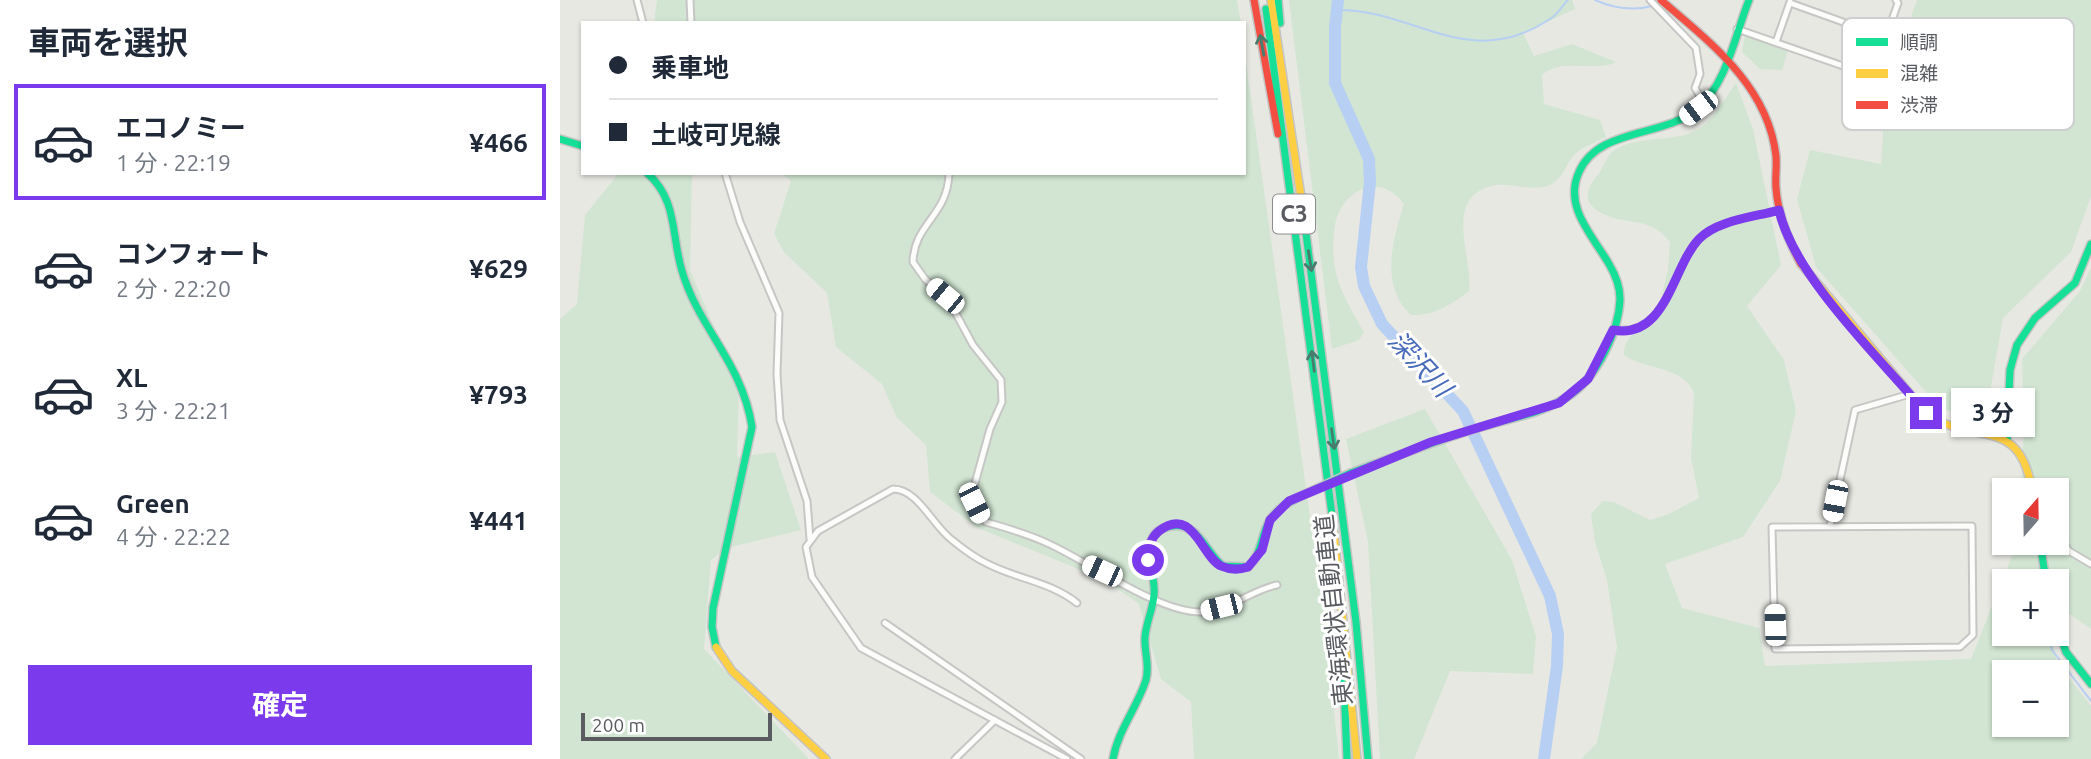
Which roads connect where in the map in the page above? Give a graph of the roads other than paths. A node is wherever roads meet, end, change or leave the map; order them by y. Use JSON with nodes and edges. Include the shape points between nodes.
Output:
{"nodes":[{"id":1,"x":637,"y":0,"type":"edge"},
{"id":2,"x":690,"y":0,"type":"edge"},
{"id":3,"x":1254,"y":0,"type":"edge"},
{"id":4,"x":1265,"y":0,"type":"edge"},
{"id":5,"x":1271,"y":0,"type":"edge"},
{"id":6,"x":1278,"y":0,"type":"edge"},
{"id":7,"x":1661,"y":0,"type":"edge"},
{"id":8,"x":1747,"y":0,"type":"edge"},
{"id":9,"x":1896,"y":0,"type":"edge"},
{"id":10,"x":1651,"y":1,"type":"edge"},
{"id":11,"x":1790,"y":2,"type":"edge"},
{"id":12,"x":1668,"y":12,"type":"junction"},
{"id":13,"x":1892,"y":18,"type":"edge"},
{"id":14,"x":642,"y":21,"type":"edge"},
{"id":15,"x":691,"y":21,"type":"edge"},
{"id":16,"x":1842,"y":21,"type":"edge"},
{"id":17,"x":1737,"y":29,"type":"junction"},
{"id":18,"x":1776,"y":42,"type":"junction"},
{"id":19,"x":1726,"y":56,"type":"junction"},
{"id":20,"x":1842,"y":65,"type":"edge"},
{"id":21,"x":1284,"y":78,"type":"junction"},
{"id":22,"x":1706,"y":100,"type":"junction"},
{"id":23,"x":560,"y":139,"type":"edge"},
{"id":24,"x":581,"y":145,"type":"edge"},
{"id":25,"x":726,"y":175,"type":"edge"},
{"id":26,"x":949,"y":175,"type":"edge"},
{"id":27,"x":657,"y":176,"type":"edge"},
{"id":28,"x":1293,"y":208,"type":"junction"},
{"id":29,"x":1779,"y":210,"type":"junction"},
{"id":30,"x":2091,"y":244,"type":"edge"},
{"id":31,"x":1613,"y":330,"type":"junction"},
{"id":32,"x":1910,"y":394,"type":"junction"},
{"id":33,"x":2007,"y":440,"type":"junction"},
{"id":34,"x":2029,"y":478,"type":"edge"},
{"id":35,"x":1830,"y":526,"type":"junction"},
{"id":36,"x":810,"y":539,"type":"junction"},
{"id":37,"x":2069,"y":551,"type":"edge"},
{"id":38,"x":2091,"y":564,"type":"edge"},
{"id":39,"x":1339,"y":570,"type":"junction"},
{"id":40,"x":1277,"y":585,"type":"dead end"},
{"id":41,"x":1154,"y":598,"type":"junction"},
{"id":42,"x":1077,"y":603,"type":"dead end"},
{"id":43,"x":885,"y":623,"type":"dead end"},
{"id":44,"x":2064,"y":646,"type":"edge"},
{"id":45,"x":2091,"y":684,"type":"edge"},
{"id":46,"x":995,"y":720,"type":"junction"},
{"id":47,"x":826,"y":759,"type":"edge"},
{"id":48,"x":956,"y":759,"type":"edge"},
{"id":49,"x":1068,"y":759,"type":"edge"},
{"id":50,"x":1081,"y":759,"type":"edge"},
{"id":51,"x":1113,"y":759,"type":"edge"},
{"id":52,"x":1346,"y":759,"type":"edge"},
{"id":53,"x":1357,"y":759,"type":"edge"},
{"id":54,"x":1368,"y":759,"type":"edge"}],
"edges":[{"from":1,"to":14,"type":"street"},
{"from":2,"to":15,"type":"street"},
{"from":28,"to":3,"type":"main road","one_way":true},
{"from":4,"to":28,"type":"main road","name":"東海環状自動車道","number":"C3"},
{"from":5,"to":21,"type":"main road","name":"東海環状自動車道","number":"C3"},
{"from":6,"to":21,"type":"main road"},
{"from":7,"to":12,"type":"main road"},
{"from":8,"to":17,"type":"main road"},
{"from":9,"to":13,"type":"street"},
{"from":10,"to":12,"type":"street"},
{"from":11,"to":16,"type":"street"},
{"from":11,"to":18,"type":"street"},
{"from":12,"to":19,"type":"main road"},
{"from":12,"to":22,"type":"street","via":[[1696,48],[1700,60],[1695,88]]},
{"from":17,"to":18,"type":"street"},
{"from":17,"to":19,"type":"main road"},
{"from":18,"to":20,"type":"street"},
{"from":19,"to":22,"type":"main road"},
{"from":19,"to":29,"type":"main road","via":[[1761,103],[1771,129]]},
{"from":21,"to":54,"type":"main road","name":"東海環状自動車道","number":"C3","one_way":true,"via":[[1345,525]]},
{"from":22,"to":31,"type":"main road","via":[[1672,125],[1597,149],[1579,172],[1575,188],[1580,219],[1617,281],[1620,298]]},
{"from":23,"to":24,"type":"main road"},
{"from":25,"to":36,"type":"street","via":[[740,222],[779,313],[780,420],[807,501]]},
{"from":26,"to":41,"type":"street","via":[[949,191],[922,232],[913,262],[948,299],[972,345],[1001,380],[1002,402],[983,452],[972,494],[974,503],[986,522],[1050,544]]},
{"from":27,"to":47,"type":"main road","via":[[674,217],[684,280],[740,374],[751,416],[711,636],[719,658]]},
{"from":39,"to":28,"type":"main road","name":"東海環状自動車道","number":"C3","one_way":true},
{"from":29,"to":31,"type":"street","via":[[1700,237],[1652,318],[1623,331]]},
{"from":29,"to":32,"type":"main road","via":[[1784,232],[1804,269]]},
{"from":30,"to":33,"type":"main road","via":[[2075,283],[2035,317],[2017,345],[2010,370]]},
{"from":31,"to":41,"type":"main road","bridge":true,"via":[[1583,386],[1559,403],[1431,442],[1289,501],[1276,511],[1265,530],[1262,550],[1248,567],[1220,565],[1193,530],[1171,525],[1160,530],[1148,550]]},
{"from":32,"to":33,"type":"main road","via":[[1943,425]]},
{"from":32,"to":35,"type":"street","via":[[1855,410]]},
{"from":33,"to":34,"type":"main road","via":[[2023,457]]},
{"from":35,"to":35,"type":"street","via":[[1972,526],[1973,635],[1960,647],[1775,649],[1772,527]]},
{"from":36,"to":42,"type":"street","via":[[900,489],[911,493],[932,523],[962,549]]},
{"from":36,"to":46,"type":"street","via":[[808,569],[861,648]]},
{"from":37,"to":38,"type":"street"},
{"from":39,"to":52,"type":"main road","number":"C3"},
{"from":39,"to":53,"type":"main road","name":"東海環状自動車道","number":"C3"},
{"from":40,"to":41,"type":"street","via":[[1203,612]]},
{"from":41,"to":51,"type":"main road","via":[[1145,638],[1146,676]]},
{"from":43,"to":50,"type":"street"},
{"from":44,"to":45,"type":"main road"},
{"from":46,"to":48,"type":"street"},
{"from":46,"to":49,"type":"street"}]}
